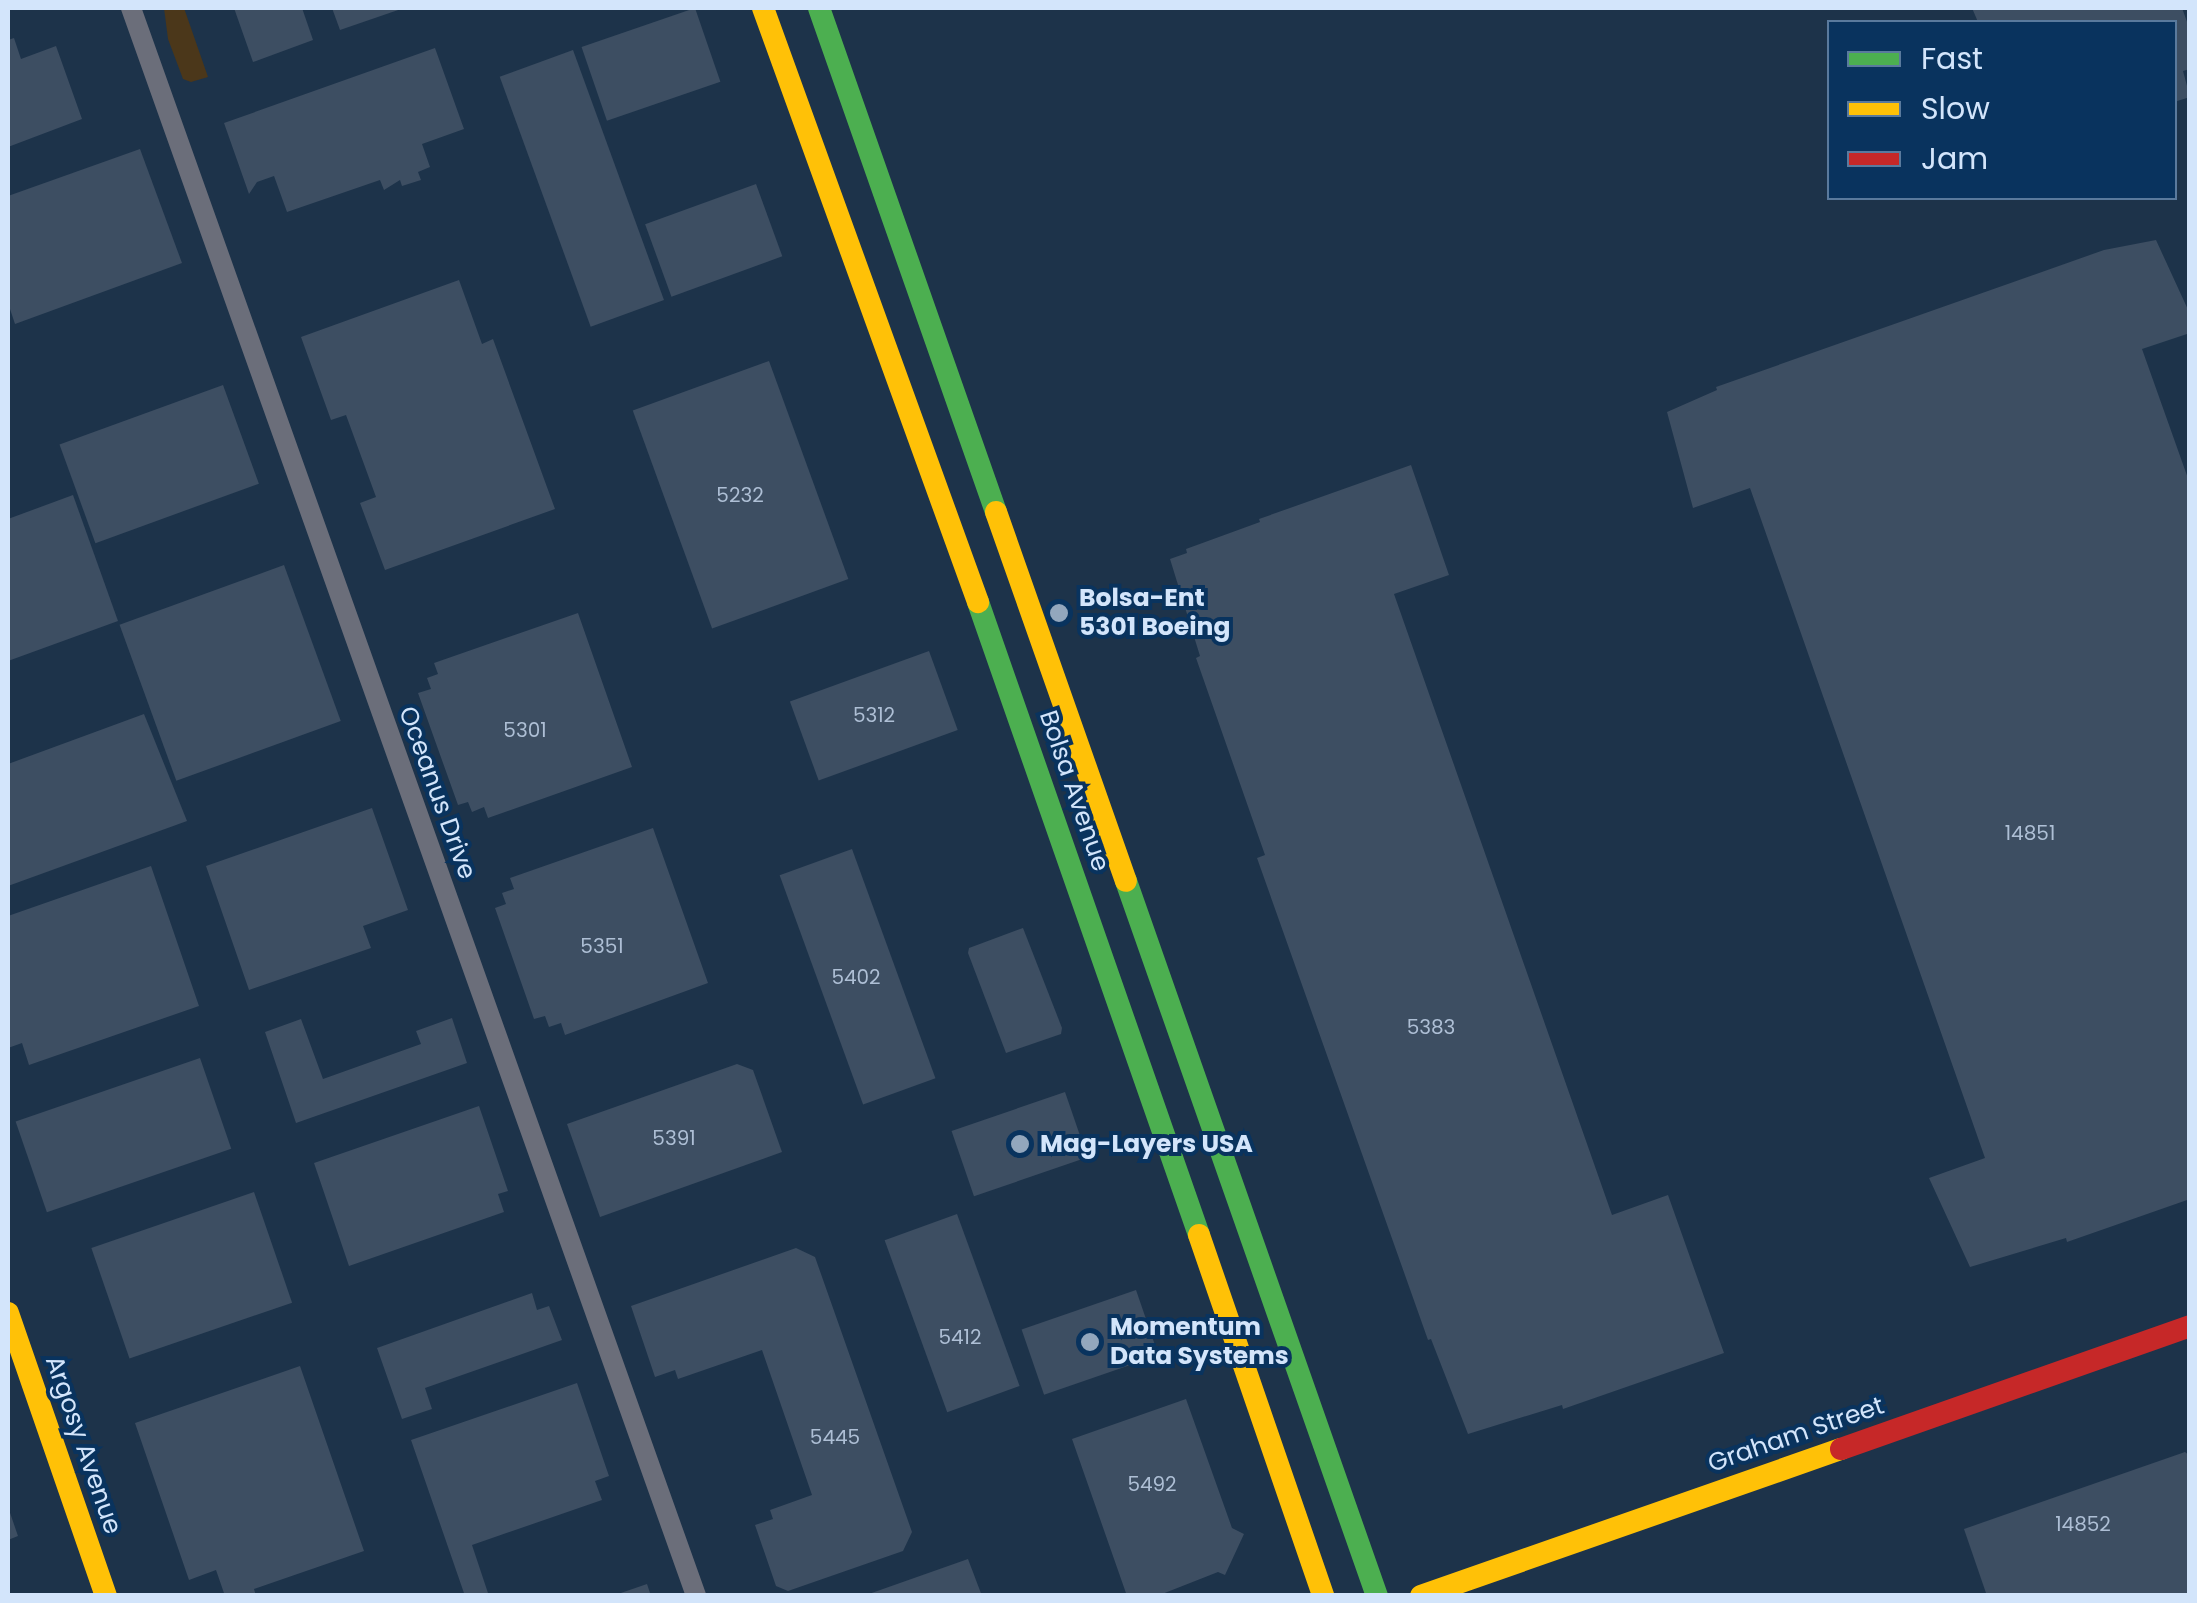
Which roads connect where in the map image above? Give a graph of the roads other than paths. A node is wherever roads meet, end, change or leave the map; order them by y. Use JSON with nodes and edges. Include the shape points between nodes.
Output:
{"nodes":[{"id":1,"x":131,"y":8,"type":"edge"},
{"id":2,"x":763,"y":8,"type":"edge"},
{"id":3,"x":819,"y":8,"type":"edge"},
{"id":4,"x":1014,"y":568,"type":"junction"},
{"id":5,"x":974,"y":588,"type":"junction"},
{"id":6,"x":8,"y":1313,"type":"edge"},
{"id":7,"x":2190,"y":1326,"type":"edge"},
{"id":8,"x":106,"y":1596,"type":"edge"},
{"id":9,"x":696,"y":1596,"type":"edge"},
{"id":10,"x":1323,"y":1596,"type":"edge"},
{"id":11,"x":1377,"y":1596,"type":"edge"},
{"id":12,"x":1421,"y":1596,"type":"edge"}],
"edges":[{"from":1,"to":9,"type":"street","name":"Oceanus Drive"},
{"from":2,"to":5,"type":"main road","name":"Bolsa Avenue"},
{"from":3,"to":4,"type":"main road","name":"Bolsa Avenue"},
{"from":4,"to":5,"type":"main road"},
{"from":4,"to":11,"type":"main road","name":"Bolsa Avenue"},
{"from":5,"to":10,"type":"main road","name":"Bolsa Avenue"},
{"from":6,"to":8,"type":"main road","name":"Argosy Avenue"},
{"from":7,"to":12,"type":"main road","name":"Graham Street"}]}
